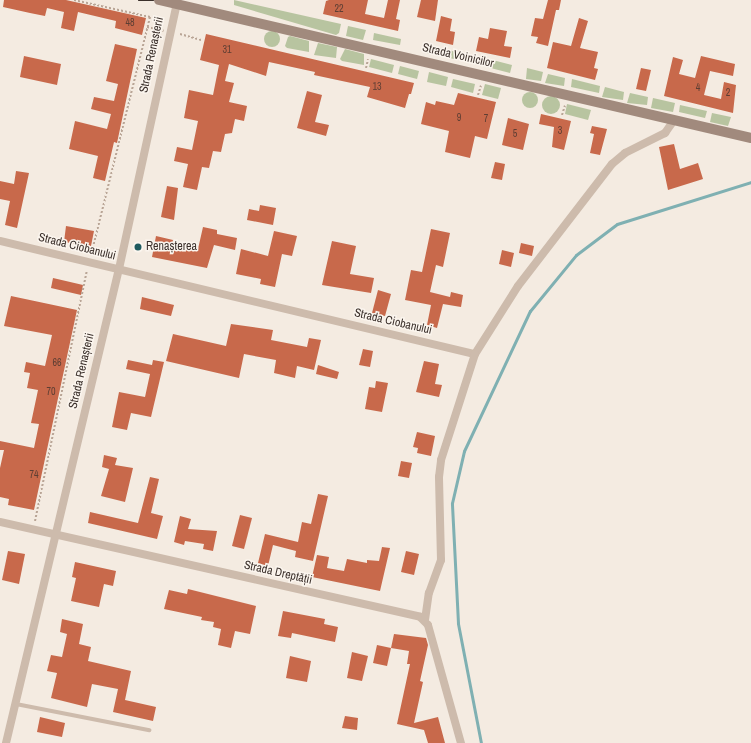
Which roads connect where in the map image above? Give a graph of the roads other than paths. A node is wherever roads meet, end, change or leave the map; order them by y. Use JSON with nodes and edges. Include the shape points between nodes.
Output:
{"nodes":[{"id":1,"x":159,"y":0,"type":"edge"},
{"id":2,"x":199,"y":0,"type":"edge"},
{"id":3,"x":178,"y":1,"type":"edge"},
{"id":4,"x":207,"y":11,"type":"junction"},
{"id":5,"x":674,"y":120,"type":"junction"},
{"id":6,"x":751,"y":138,"type":"edge"},
{"id":7,"x":0,"y":241,"type":"edge"},
{"id":8,"x":119,"y":269,"type":"junction"},
{"id":9,"x":475,"y":354,"type":"junction"},
{"id":10,"x":0,"y":522,"type":"edge"},
{"id":11,"x":57,"y":535,"type":"junction"},
{"id":12,"x":425,"y":620,"type":"junction"},
{"id":13,"x":16,"y":704,"type":"junction"},
{"id":14,"x":149,"y":730,"type":"dead end"},
{"id":15,"x":6,"y":743,"type":"edge"},
{"id":16,"x":461,"y":743,"type":"edge"}],
"edges":[{"from":1,"to":3,"type":"main road","name":"Strada Voinicilor"},
{"from":2,"to":4,"type":"main road"},
{"from":3,"to":4,"type":"main road","name":"Strada Voinicilor"},
{"from":3,"to":8,"type":"street","name":"Strada Renașterii"},
{"from":4,"to":5,"type":"main road","name":"Strada Voinicilor"},
{"from":5,"to":6,"type":"main road","name":"Strada Voinicilor"},
{"from":5,"to":9,"type":"street","via":[[665,133],[625,153],[612,164],[518,286]]},
{"from":7,"to":8,"type":"street","name":"Strada Ciobanului"},
{"from":8,"to":9,"type":"street","name":"Strada Ciobanului"},
{"from":8,"to":11,"type":"street","name":"Strada Renașterii"},
{"from":9,"to":12,"type":"street","via":[[441,460],[441,560],[429,593]]},
{"from":10,"to":11,"type":"street","name":"Strada Dreptății"},
{"from":11,"to":12,"type":"street","name":"Strada Dreptății"},
{"from":11,"to":13,"type":"street","name":"Strada Renașterii"},
{"from":12,"to":16,"type":"street"},
{"from":13,"to":14,"type":"lane"},
{"from":13,"to":15,"type":"street","name":"Strada Renașterii"}]}
